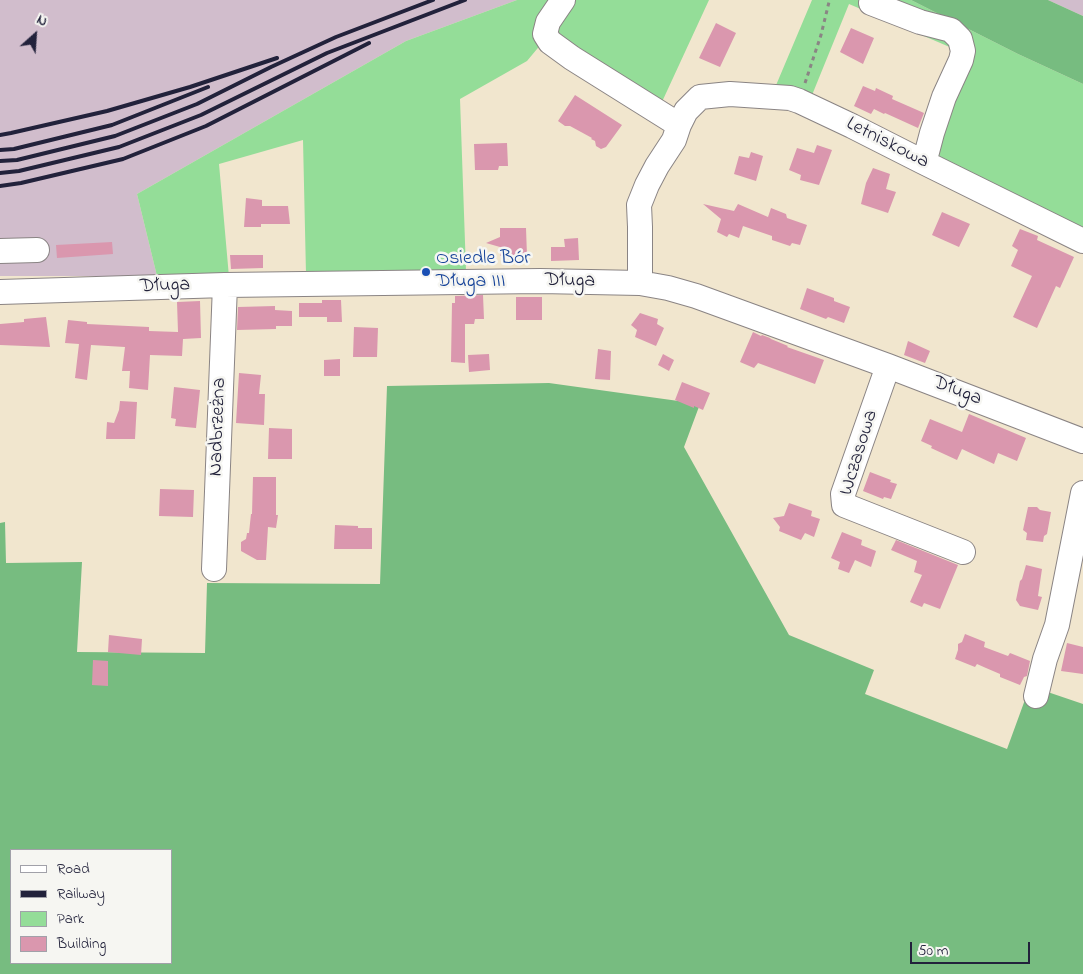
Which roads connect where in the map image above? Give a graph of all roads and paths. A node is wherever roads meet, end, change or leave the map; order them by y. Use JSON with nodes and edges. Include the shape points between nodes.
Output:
{"nodes":[{"id":1,"x":563,"y":0,"type":"edge"},
{"id":2,"x":830,"y":0,"type":"edge"},
{"id":3,"x":871,"y":4,"type":"dead end"},
{"id":4,"x":799,"y":101,"type":"junction"},
{"id":5,"x":682,"y":118,"type":"junction"},
{"id":6,"x":923,"y":162,"type":"junction"},
{"id":7,"x":1083,"y":241,"type":"edge"},
{"id":8,"x":37,"y":250,"type":"dead end"},
{"id":9,"x":0,"y":251,"type":"edge"},
{"id":10,"x":640,"y":283,"type":"junction"},
{"id":11,"x":225,"y":285,"type":"junction"},
{"id":12,"x":0,"y":292,"type":"edge"},
{"id":13,"x":888,"y":366,"type":"junction"},
{"id":14,"x":1083,"y":441,"type":"edge"},
{"id":15,"x":1083,"y":493,"type":"edge"},
{"id":16,"x":963,"y":552,"type":"dead end"},
{"id":17,"x":214,"y":569,"type":"dead end"},
{"id":18,"x":1036,"y":696,"type":"dead end"}],
"edges":[{"from":1,"to":5,"type":"street","via":[[544,34],[550,42],[572,58]]},
{"from":2,"to":4,"type":"path"},
{"from":3,"to":6,"type":"street","via":[[951,30],[960,39],[961,60],[944,97]]},
{"from":4,"to":5,"type":"street","name":"Letniskowa","via":[[758,95],[700,97]]},
{"from":4,"to":6,"type":"street","name":"Letniskowa"},
{"from":5,"to":10,"type":"street","via":[[639,206]]},
{"from":6,"to":7,"type":"street","name":"Letniskowa"},
{"from":8,"to":9,"type":"street"},
{"from":10,"to":11,"type":"street","name":"Długa"},
{"from":10,"to":13,"type":"street","name":"Długa","via":[[696,296]]},
{"from":11,"to":12,"type":"street","name":"Długa"},
{"from":11,"to":17,"type":"street","name":"Nadbrzeżna"},
{"from":13,"to":14,"type":"street","name":"Długa"},
{"from":13,"to":16,"type":"street","name":"Wczasowa","via":[[843,494],[844,505]]},
{"from":15,"to":18,"type":"street","via":[[1057,625]]}]}
